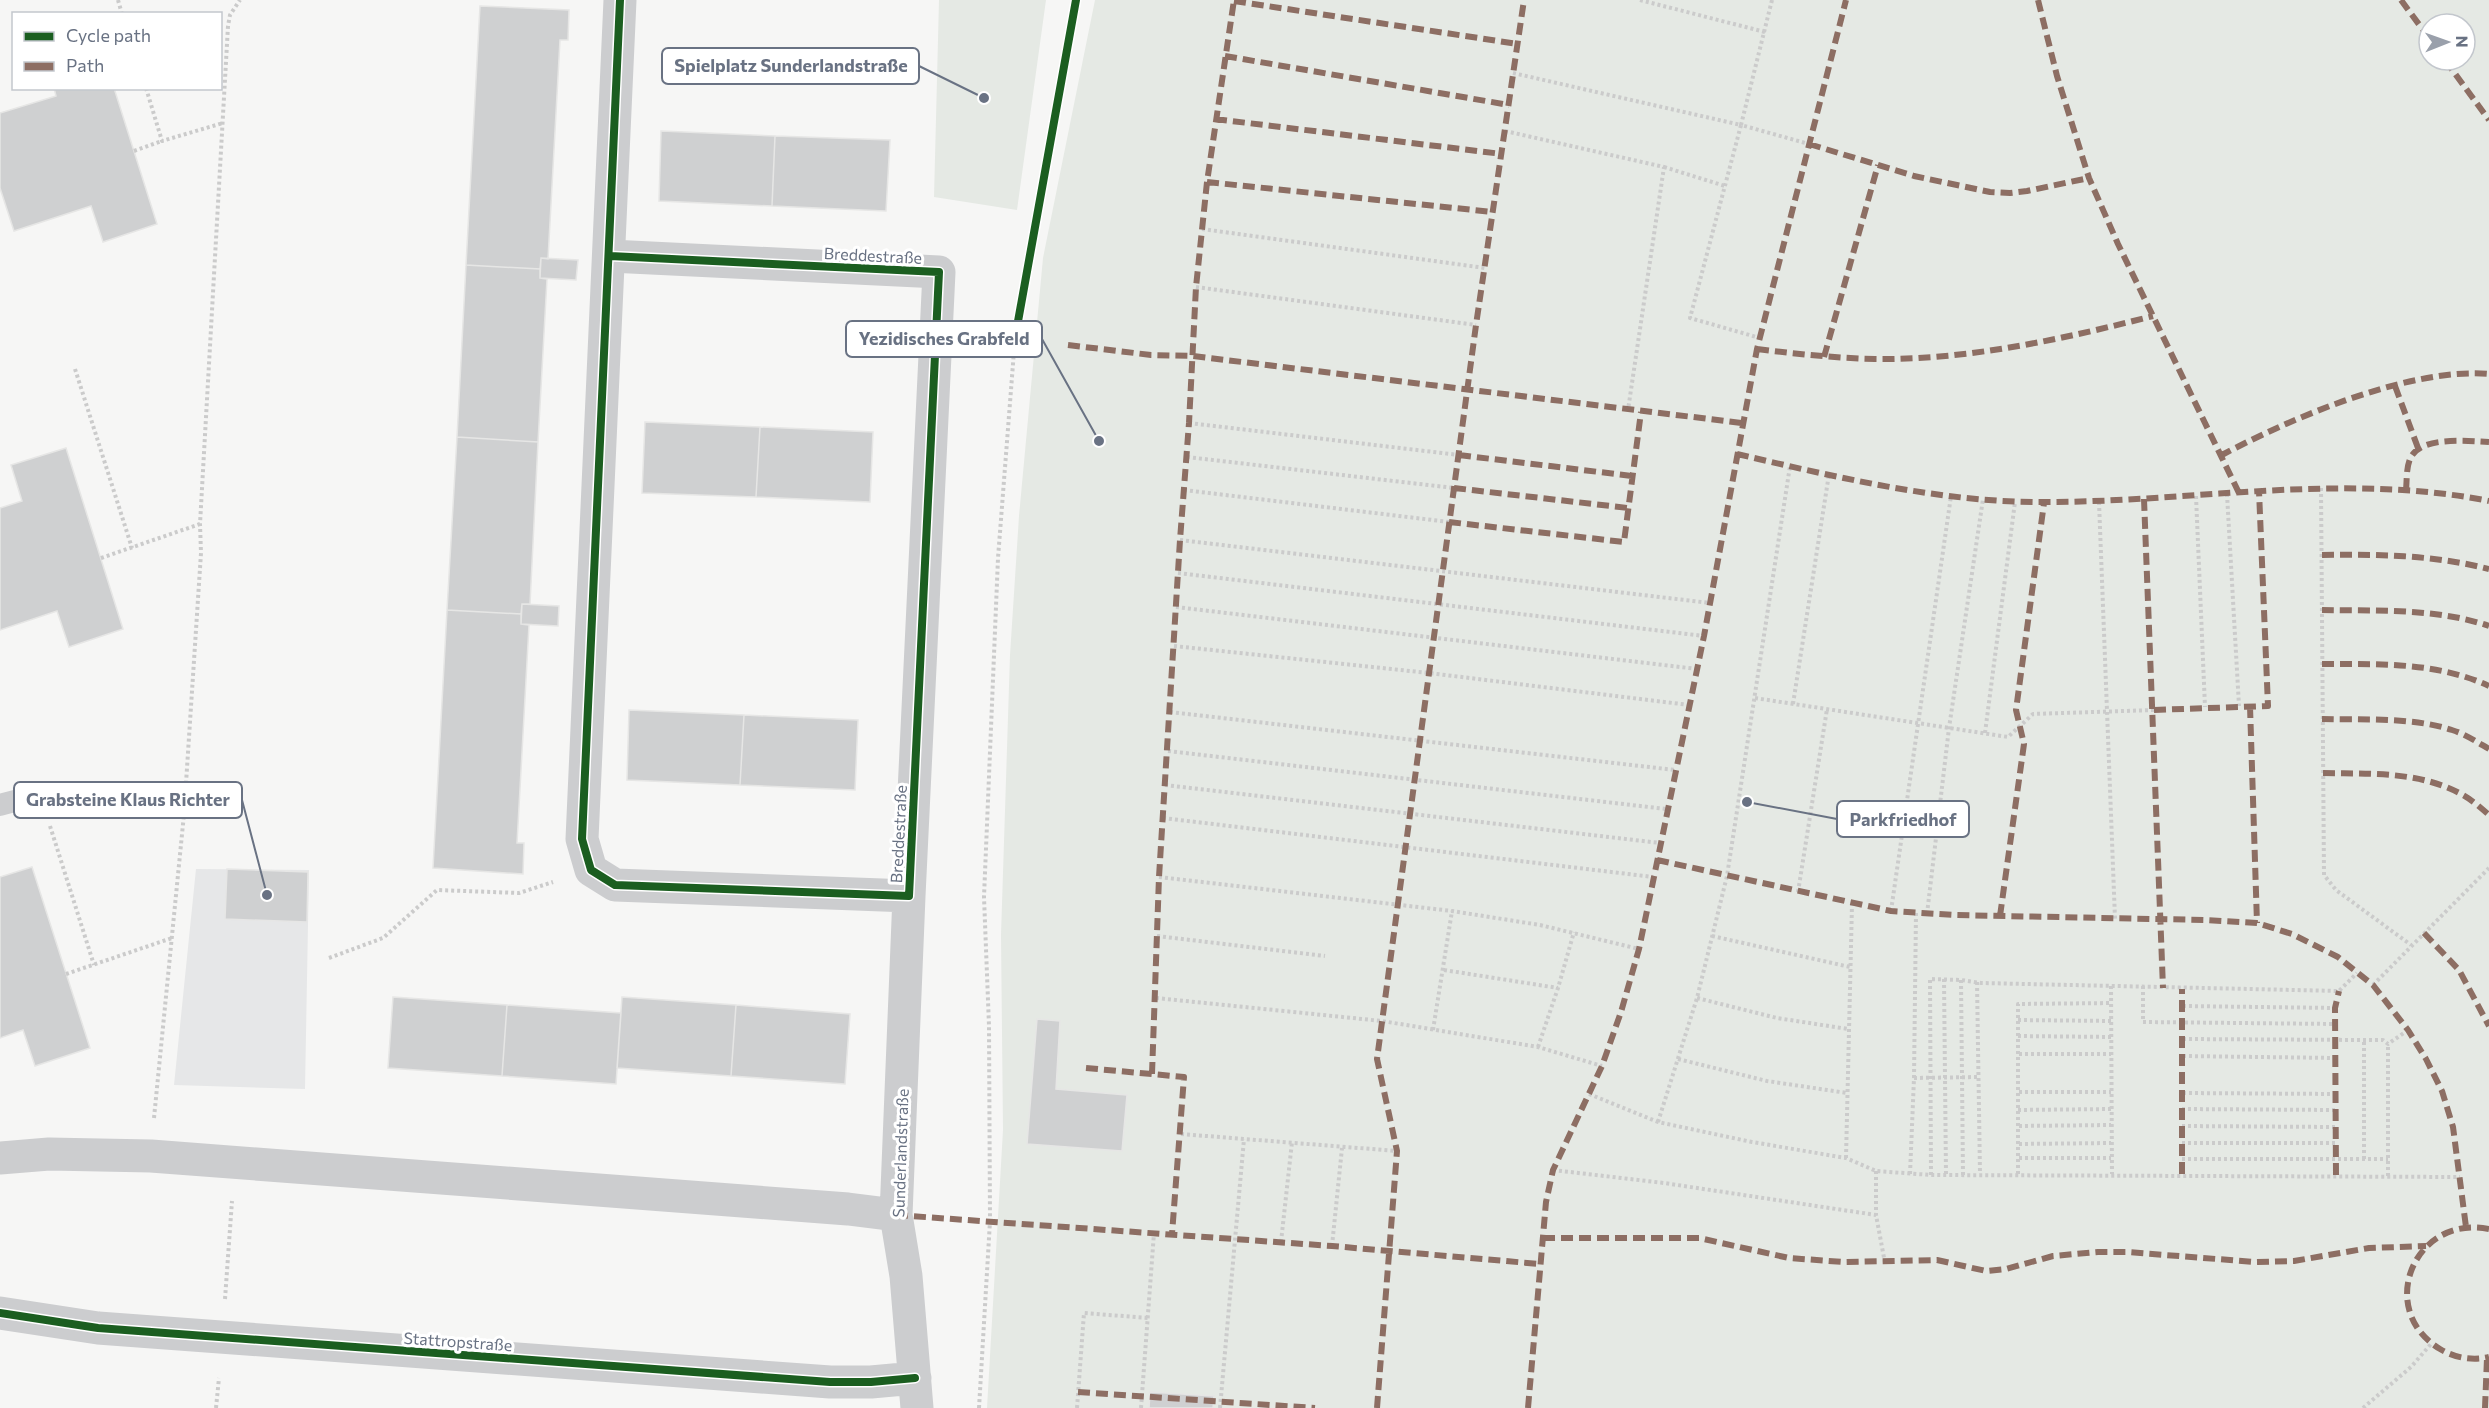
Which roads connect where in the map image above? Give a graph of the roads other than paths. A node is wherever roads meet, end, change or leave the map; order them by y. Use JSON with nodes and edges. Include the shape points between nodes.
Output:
{"nodes":[{"id":1,"x":620,"y":0,"type":"edge"},
{"id":2,"x":610,"y":256,"type":"junction"},
{"id":3,"x":40,"y":794,"type":"road end"},
{"id":4,"x":0,"y":805,"type":"edge"},
{"id":5,"x":909,"y":896,"type":"junction"},
{"id":6,"x":0,"y":1158,"type":"edge"},
{"id":7,"x":896,"y":1215,"type":"junction"},
{"id":8,"x":0,"y":1313,"type":"edge"},
{"id":9,"x":916,"y":1393,"type":"edge"}],
"edges":[{"from":1,"to":2,"type":"street"},
{"from":2,"to":5,"type":"street","name":"Breddestraße","via":[[582,839],[591,870],[615,885]]},
{"from":2,"to":5,"type":"street","name":"Breddestraße","via":[[939,272]]},
{"from":3,"to":4,"type":"lane"},
{"from":5,"to":7,"type":"street","name":"Sunderlandstraße"},
{"from":6,"to":7,"type":"street","via":[[49,1154],[151,1156]]},
{"from":7,"to":9,"type":"street","name":"Sunderlandstraße","via":[[907,1286]]},
{"from":8,"to":9,"type":"street","name":"Stattropstraße","via":[[98,1328],[830,1382]]}]}
